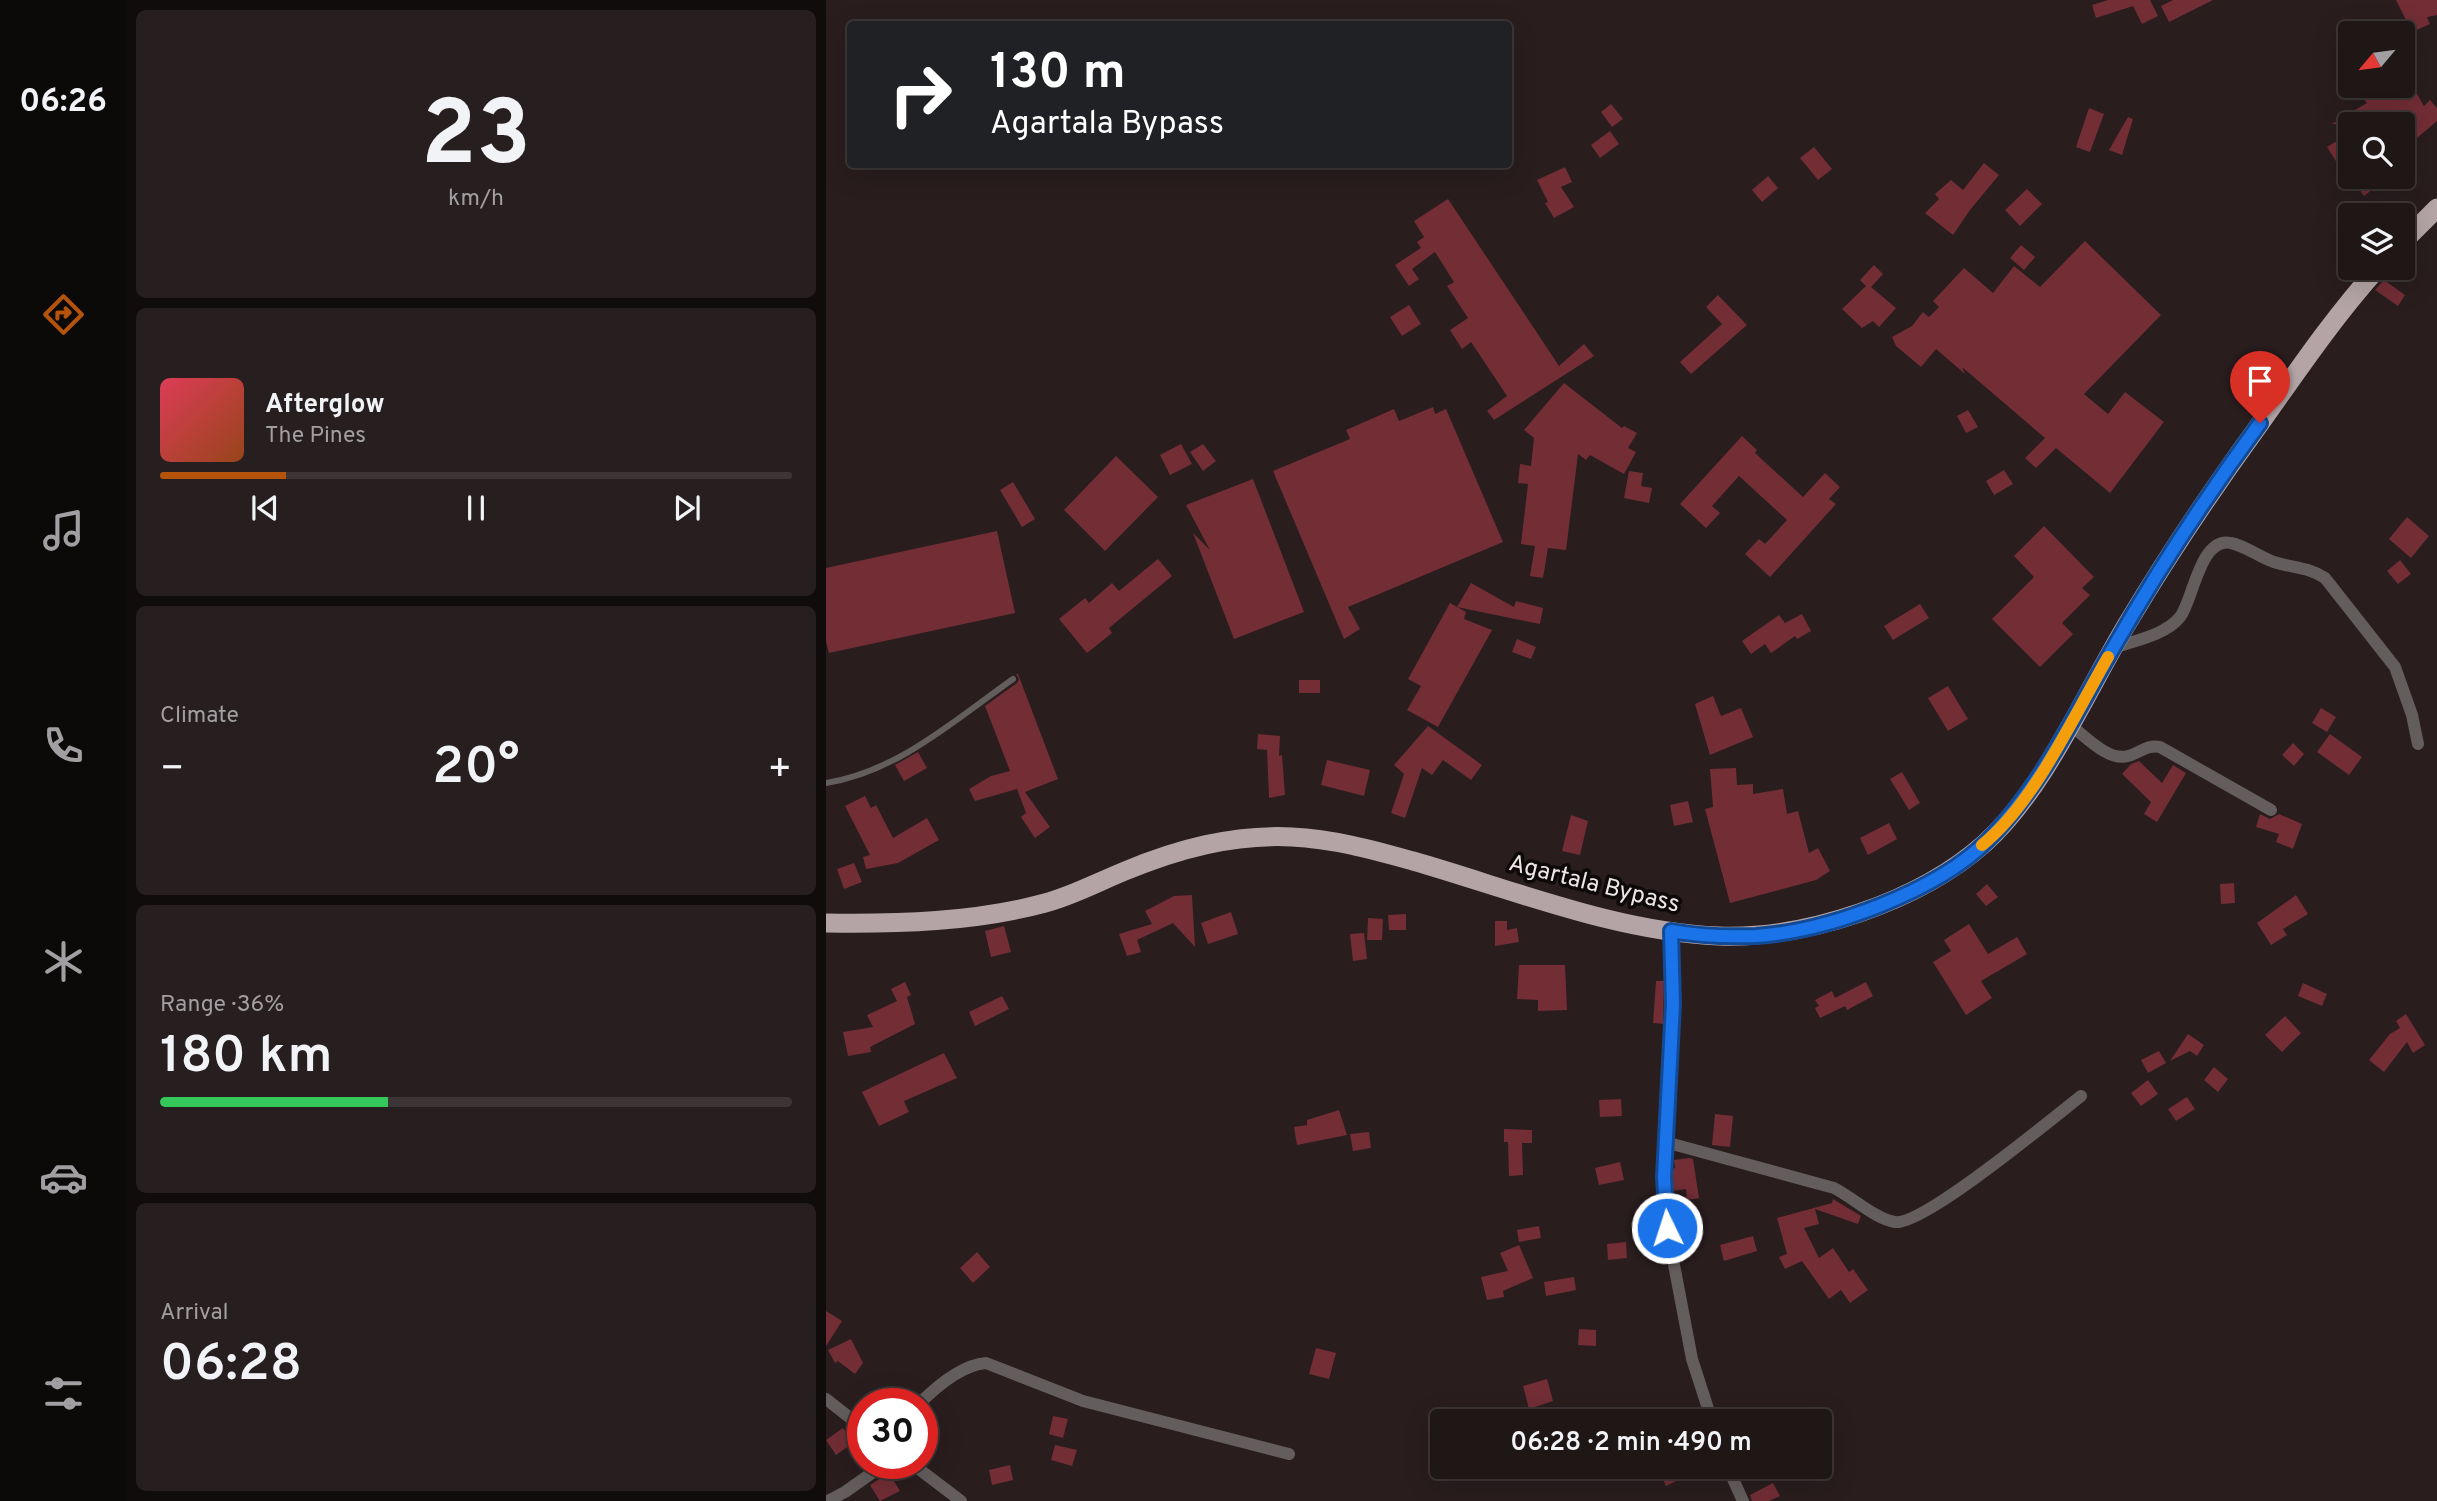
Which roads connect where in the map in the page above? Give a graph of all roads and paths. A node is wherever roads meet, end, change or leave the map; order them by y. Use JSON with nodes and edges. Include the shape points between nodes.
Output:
{"nodes":[{"id":1,"x":2437,"y":208,"type":"edge"},
{"id":2,"x":2415,"y":230,"type":"edge"},
{"id":3,"x":2368,"y":280,"type":"edge"},
{"id":4,"x":2112,"y":649,"type":"junction"},
{"id":5,"x":1013,"y":679,"type":"dead end"},
{"id":6,"x":2069,"y":724,"type":"junction"},
{"id":7,"x":2418,"y":744,"type":"dead end"},
{"id":8,"x":826,"y":783,"type":"edge"},
{"id":9,"x":2271,"y":810,"type":"dead end"},
{"id":10,"x":826,"y":923,"type":"edge"},
{"id":11,"x":1671,"y":931,"type":"junction"},
{"id":12,"x":2081,"y":1097,"type":"dead end"},
{"id":13,"x":1665,"y":1142,"type":"junction"},
{"id":14,"x":938,"y":1389,"type":"edge"},
{"id":15,"x":826,"y":1399,"type":"edge"},
{"id":16,"x":1708,"y":1409,"type":"edge"},
{"id":17,"x":847,"y":1415,"type":"edge"},
{"id":18,"x":1289,"y":1454,"type":"dead end"},
{"id":19,"x":863,"y":1479,"type":"edge"},
{"id":20,"x":932,"y":1479,"type":"edge"},
{"id":21,"x":1733,"y":1479,"type":"edge"},
{"id":22,"x":828,"y":1501,"type":"edge"},
{"id":23,"x":961,"y":1501,"type":"edge"},
{"id":24,"x":1743,"y":1501,"type":"edge"}],
"edges":[{"from":1,"to":2,"type":"highway"},
{"from":3,"to":4,"type":"highway","name":"Agartala Bypass","via":[[2316,342],[2224,474]]},
{"from":4,"to":6,"type":"highway","name":"Agartala Bypass"},
{"from":4,"to":7,"type":"street","via":[[2180,618],[2213,549],[2234,543],[2275,563],[2325,578],[2395,667]]},
{"from":5,"to":8,"type":"lane","via":[[878,770]]},
{"from":6,"to":9,"type":"street","via":[[2116,757],[2160,747]]},
{"from":6,"to":11,"type":"highway","name":"Agartala Bypass","via":[[2009,817],[1987,842],[1933,879],[1871,907],[1796,930],[1757,936]]},
{"from":10,"to":11,"type":"highway","name":"Agartala Bypass","via":[[935,920],[1017,909],[1048,902],[1181,850],[1251,836],[1290,836],[1361,846],[1592,914]]},
{"from":11,"to":13,"type":"street","via":[[1673,1004]]},
{"from":12,"to":13,"type":"street","via":[[1920,1215],[1895,1223],[1834,1188]]},
{"from":13,"to":16,"type":"street","via":[[1667,1228],[1692,1359]]},
{"from":14,"to":18,"type":"street","via":[[957,1374],[986,1363],[1083,1401]]},
{"from":15,"to":17,"type":"street"},
{"from":19,"to":22,"type":"street"},
{"from":20,"to":23,"type":"street"},
{"from":21,"to":24,"type":"street"}]}
